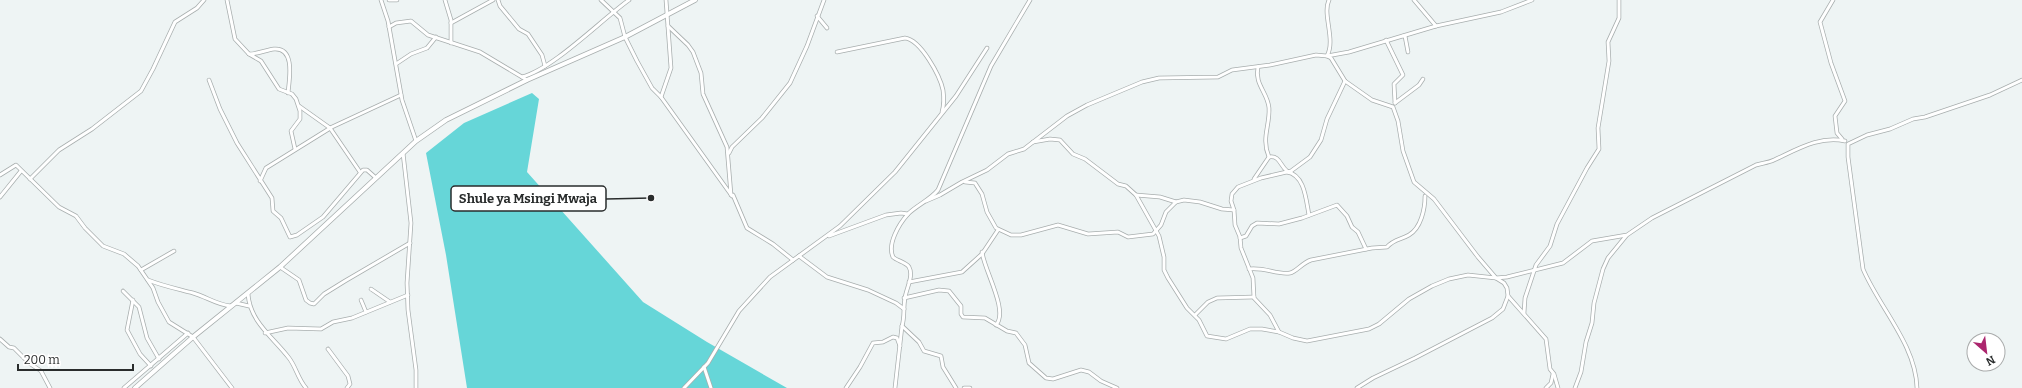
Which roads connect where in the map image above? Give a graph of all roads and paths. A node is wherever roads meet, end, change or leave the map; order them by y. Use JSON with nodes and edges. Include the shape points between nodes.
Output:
{"nodes":[{"id":1,"x":204,"y":0,"type":"edge"},
{"id":2,"x":227,"y":0,"type":"edge"},
{"id":3,"x":381,"y":0,"type":"edge"},
{"id":4,"x":389,"y":0,"type":"edge"},
{"id":5,"x":397,"y":0,"type":"edge"},
{"id":6,"x":445,"y":0,"type":"edge"},
{"id":7,"x":493,"y":0,"type":"edge"},
{"id":8,"x":498,"y":0,"type":"edge"},
{"id":9,"x":601,"y":0,"type":"edge"},
{"id":10,"x":629,"y":0,"type":"edge"},
{"id":11,"x":666,"y":0,"type":"edge"},
{"id":12,"x":695,"y":0,"type":"edge"},
{"id":13,"x":824,"y":0,"type":"edge"},
{"id":14,"x":1030,"y":0,"type":"edge"},
{"id":15,"x":1329,"y":0,"type":"edge"},
{"id":16,"x":1414,"y":0,"type":"edge"},
{"id":17,"x":1532,"y":0,"type":"edge"},
{"id":18,"x":1619,"y":0,"type":"edge"},
{"id":19,"x":1833,"y":0,"type":"edge"},
{"id":20,"x":613,"y":12,"type":"junction"},
{"id":21,"x":667,"y":15,"type":"junction"},
{"id":22,"x":818,"y":16,"type":"junction"},
{"id":23,"x":451,"y":23,"type":"junction"},
{"id":24,"x":668,"y":26,"type":"junction"},
{"id":25,"x":1436,"y":26,"type":"junction"},
{"id":26,"x":389,"y":27,"type":"junction"},
{"id":27,"x":828,"y":28,"type":"dead end"},
{"id":28,"x":1403,"y":36,"type":"junction"},
{"id":29,"x":436,"y":37,"type":"junction"},
{"id":30,"x":625,"y":37,"type":"junction"},
{"id":31,"x":1386,"y":40,"type":"junction"},
{"id":32,"x":451,"y":42,"type":"junction"},
{"id":33,"x":987,"y":48,"type":"dead end"},
{"id":34,"x":837,"y":52,"type":"dead end"},
{"id":35,"x":1408,"y":52,"type":"dead end"},
{"id":36,"x":250,"y":54,"type":"junction"},
{"id":37,"x":1327,"y":56,"type":"junction"},
{"id":38,"x":396,"y":64,"type":"junction"},
{"id":39,"x":545,"y":66,"type":"junction"},
{"id":40,"x":1258,"y":67,"type":"junction"},
{"id":41,"x":522,"y":77,"type":"junction"},
{"id":42,"x":1423,"y":79,"type":"dead end"},
{"id":43,"x":209,"y":80,"type":"dead end"},
{"id":44,"x":527,"y":80,"type":"junction"},
{"id":45,"x":2022,"y":80,"type":"edge"},
{"id":46,"x":1345,"y":81,"type":"junction"},
{"id":47,"x":288,"y":93,"type":"junction"},
{"id":48,"x":401,"y":95,"type":"junction"},
{"id":49,"x":661,"y":97,"type":"junction"},
{"id":50,"x":1395,"y":103,"type":"junction"},
{"id":51,"x":299,"y":106,"type":"junction"},
{"id":52,"x":1392,"y":106,"type":"junction"},
{"id":53,"x":942,"y":114,"type":"junction"},
{"id":54,"x":330,"y":128,"type":"junction"},
{"id":55,"x":416,"y":141,"type":"junction"},
{"id":56,"x":1033,"y":142,"type":"junction"},
{"id":57,"x":1847,"y":143,"type":"junction"},
{"id":58,"x":295,"y":149,"type":"junction"},
{"id":59,"x":403,"y":153,"type":"junction"},
{"id":60,"x":728,"y":155,"type":"junction"},
{"id":61,"x":1269,"y":157,"type":"junction"},
{"id":62,"x":21,"y":170,"type":"junction"},
{"id":63,"x":360,"y":172,"type":"junction"},
{"id":64,"x":1287,"y":172,"type":"junction"},
{"id":65,"x":0,"y":175,"type":"edge"},
{"id":66,"x":376,"y":178,"type":"junction"},
{"id":67,"x":30,"y":179,"type":"junction"},
{"id":68,"x":260,"y":181,"type":"junction"},
{"id":69,"x":1252,"y":181,"type":"junction"},
{"id":70,"x":962,"y":182,"type":"junction"},
{"id":71,"x":1136,"y":195,"type":"junction"},
{"id":72,"x":732,"y":196,"type":"junction"},
{"id":73,"x":1425,"y":196,"type":"dead end"},
{"id":74,"x":0,"y":197,"type":"edge"},
{"id":75,"x":926,"y":201,"type":"junction"},
{"id":76,"x":1176,"y":202,"type":"junction"},
{"id":77,"x":1234,"y":210,"type":"junction"},
{"id":78,"x":908,"y":214,"type":"junction"},
{"id":79,"x":1309,"y":214,"type":"junction"},
{"id":80,"x":998,"y":230,"type":"junction"},
{"id":81,"x":1156,"y":230,"type":"junction"},
{"id":82,"x":1627,"y":235,"type":"junction"},
{"id":83,"x":828,"y":236,"type":"junction"},
{"id":84,"x":1240,"y":238,"type":"junction"},
{"id":85,"x":410,"y":243,"type":"junction"},
{"id":86,"x":1366,"y":249,"type":"junction"},
{"id":87,"x":174,"y":251,"type":"dead end"},
{"id":88,"x":982,"y":252,"type":"junction"},
{"id":89,"x":799,"y":256,"type":"junction"},
{"id":90,"x":793,"y":260,"type":"junction"},
{"id":91,"x":280,"y":267,"type":"junction"},
{"id":92,"x":1249,"y":269,"type":"junction"},
{"id":93,"x":141,"y":270,"type":"junction"},
{"id":94,"x":1534,"y":272,"type":"junction"},
{"id":95,"x":1496,"y":278,"type":"junction"},
{"id":96,"x":147,"y":279,"type":"junction"},
{"id":97,"x":909,"y":282,"type":"junction"},
{"id":98,"x":371,"y":289,"type":"dead end"},
{"id":99,"x":123,"y":291,"type":"dead end"},
{"id":100,"x":248,"y":294,"type":"junction"},
{"id":101,"x":408,"y":295,"type":"junction"},
{"id":102,"x":1508,"y":296,"type":"junction"},
{"id":103,"x":1254,"y":297,"type":"junction"},
{"id":104,"x":904,"y":298,"type":"junction"},
{"id":105,"x":133,"y":300,"type":"junction"},
{"id":106,"x":361,"y":300,"type":"dead end"},
{"id":107,"x":390,"y":302,"type":"junction"},
{"id":108,"x":235,"y":305,"type":"junction"},
{"id":109,"x":249,"y":306,"type":"junction"},
{"id":110,"x":904,"y":309,"type":"junction"},
{"id":111,"x":366,"y":312,"type":"junction"},
{"id":112,"x":1524,"y":313,"type":"junction"},
{"id":113,"x":1195,"y":315,"type":"junction"},
{"id":114,"x":996,"y":325,"type":"junction"},
{"id":115,"x":902,"y":326,"type":"junction"},
{"id":116,"x":1279,"y":332,"type":"junction"},
{"id":117,"x":188,"y":333,"type":"junction"},
{"id":118,"x":265,"y":333,"type":"junction"},
{"id":119,"x":193,"y":337,"type":"junction"},
{"id":120,"x":0,"y":339,"type":"edge"},
{"id":121,"x":900,"y":348,"type":"junction"},
{"id":122,"x":328,"y":349,"type":"dead end"},
{"id":123,"x":159,"y":359,"type":"junction"},
{"id":124,"x":151,"y":366,"type":"junction"},
{"id":125,"x":704,"y":367,"type":"junction"},
{"id":126,"x":1550,"y":369,"type":"junction"},
{"id":127,"x":1556,"y":379,"type":"junction"},
{"id":128,"x":1550,"y":383,"type":"junction"},
{"id":129,"x":50,"y":388,"type":"edge"},
{"id":130,"x":124,"y":388,"type":"edge"},
{"id":131,"x":135,"y":388,"type":"edge"},
{"id":132,"x":232,"y":388,"type":"edge"},
{"id":133,"x":306,"y":388,"type":"edge"},
{"id":134,"x":347,"y":388,"type":"edge"},
{"id":135,"x":416,"y":388,"type":"edge"},
{"id":136,"x":684,"y":388,"type":"edge"},
{"id":137,"x":711,"y":388,"type":"edge"},
{"id":138,"x":846,"y":388,"type":"edge"},
{"id":139,"x":895,"y":388,"type":"edge"},
{"id":140,"x":956,"y":388,"type":"edge"},
{"id":141,"x":964,"y":388,"type":"edge"},
{"id":142,"x":970,"y":388,"type":"edge"},
{"id":143,"x":1118,"y":388,"type":"edge"},
{"id":144,"x":1357,"y":388,"type":"edge"},
{"id":145,"x":1546,"y":388,"type":"edge"},
{"id":146,"x":1558,"y":388,"type":"edge"},
{"id":147,"x":1575,"y":388,"type":"edge"},
{"id":148,"x":1918,"y":388,"type":"edge"}],
"edges":[{"from":1,"to":67,"type":"street","via":[[197,8],[175,22],[141,91],[60,150]]},
{"from":2,"to":36,"type":"street","via":[[235,39]]},
{"from":3,"to":26,"type":"street"},
{"from":4,"to":5,"type":"street"},
{"from":6,"to":23,"type":"street"},
{"from":7,"to":23,"type":"street"},
{"from":8,"to":39,"type":"street","via":[[519,29],[528,34],[542,55]]},
{"from":9,"to":20,"type":"street"},
{"from":10,"to":20,"type":"street"},
{"from":11,"to":21,"type":"street"},
{"from":12,"to":21,"type":"main road"},
{"from":13,"to":22,"type":"street"},
{"from":14,"to":75,"type":"street","via":[[991,66],[938,190]]},
{"from":15,"to":37,"type":"street","via":[[1327,6],[1330,50]]},
{"from":16,"to":25,"type":"street"},
{"from":17,"to":25,"type":"street","via":[[1501,12]]},
{"from":18,"to":94,"type":"street","via":[[1619,18],[1608,42],[1609,61],[1598,128],[1599,149],[1582,176],[1557,224],[1550,246],[1540,258]]},
{"from":19,"to":57,"type":"street","via":[[1821,19],[1820,26],[1845,102],[1836,116],[1837,133]]},
{"from":20,"to":30,"type":"street","via":[[623,23]]},
{"from":20,"to":39,"type":"street"},
{"from":21,"to":24,"type":"street"},
{"from":21,"to":30,"type":"main road"},
{"from":22,"to":27,"type":"street"},
{"from":22,"to":60,"type":"street","via":[[790,83],[762,118],[732,147]]},
{"from":23,"to":32,"type":"street"},
{"from":24,"to":49,"type":"street","via":[[671,68]]},
{"from":24,"to":60,"type":"street","via":[[692,50],[701,73],[703,94],[724,137]]},
{"from":25,"to":28,"type":"street"},
{"from":26,"to":29,"type":"street","via":[[396,23],[411,21],[424,33]]},
{"from":26,"to":38,"type":"street"},
{"from":28,"to":31,"type":"street"},
{"from":28,"to":35,"type":"street"},
{"from":29,"to":32,"type":"street"},
{"from":29,"to":38,"type":"street","via":[[427,48],[411,54]]},
{"from":30,"to":44,"type":"main road"},
{"from":30,"to":49,"type":"street","via":[[650,84]]},
{"from":31,"to":37,"type":"street"},
{"from":31,"to":50,"type":"street","via":[[1404,75],[1394,84]]},
{"from":32,"to":41,"type":"street","via":[[480,52]]},
{"from":33,"to":53,"type":"street"},
{"from":34,"to":53,"type":"street","via":[[905,38],[913,40],[923,51],[942,88]]},
{"from":36,"to":47,"type":"street","via":[[261,62],[277,87]]},
{"from":36,"to":47,"type":"street","via":[[274,49],[283,52],[291,66]]},
{"from":37,"to":40,"type":"street","via":[[1308,56]]},
{"from":37,"to":46,"type":"street","via":[[1331,58]]},
{"from":38,"to":48,"type":"street"},
{"from":39,"to":41,"type":"street"},
{"from":40,"to":56,"type":"street","via":[[1232,70],[1218,77],[1159,78],[1142,82],[1086,105]]},
{"from":40,"to":61,"type":"street","via":[[1256,77],[1269,107],[1265,135]]},
{"from":41,"to":44,"type":"street"},
{"from":42,"to":50,"type":"street"},
{"from":43,"to":68,"type":"street","via":[[228,126]]},
{"from":44,"to":55,"type":"main road","via":[[451,117]]},
{"from":45,"to":57,"type":"street","via":[[1990,95]]},
{"from":46,"to":52,"type":"street","via":[[1372,100]]},
{"from":46,"to":64,"type":"street","via":[[1328,116],[1316,150],[1305,161]]},
{"from":47,"to":51,"type":"street","via":[[294,96]]},
{"from":48,"to":54,"type":"street"},
{"from":48,"to":55,"type":"street"},
{"from":49,"to":72,"type":"street"},
{"from":50,"to":52,"type":"street"},
{"from":51,"to":54,"type":"street"},
{"from":51,"to":58,"type":"street","via":[[300,119],[291,131]]},
{"from":52,"to":95,"type":"street","via":[[1412,178],[1438,205]]},
{"from":53,"to":83,"type":"street","via":[[895,172]]},
{"from":54,"to":58,"type":"street"},
{"from":54,"to":63,"type":"street"},
{"from":55,"to":59,"type":"main road"},
{"from":56,"to":70,"type":"street","via":[[1024,150],[1008,154],[987,170]]},
{"from":56,"to":71,"type":"street","via":[[1060,140],[1073,154],[1085,159]]},
{"from":57,"to":82,"type":"street","via":[[1835,140],[1813,143],[1756,166],[1644,222]]},
{"from":57,"to":148,"type":"street","via":[[1863,269],[1900,332]]},
{"from":58,"to":68,"type":"street","via":[[266,168]]},
{"from":59,"to":66,"type":"main road"},
{"from":59,"to":85,"type":"street","via":[[410,213]]},
{"from":60,"to":72,"type":"street"},
{"from":61,"to":64,"type":"street","via":[[1273,156],[1279,160]]},
{"from":61,"to":69,"type":"street"},
{"from":62,"to":65,"type":"street","via":[[13,165]]},
{"from":62,"to":67,"type":"street"},
{"from":62,"to":74,"type":"street"},
{"from":63,"to":66,"type":"street","via":[[366,170]]},
{"from":63,"to":68,"type":"street","via":[[314,225],[292,237],[288,235],[281,218],[273,211],[272,198]]},
{"from":64,"to":69,"type":"street"},
{"from":64,"to":79,"type":"street","via":[[1296,177],[1303,188]]},
{"from":66,"to":91,"type":"main road"},
{"from":67,"to":93,"type":"street","via":[[62,210],[76,216],[84,228],[103,246],[124,254]]},
{"from":69,"to":77,"type":"street","via":[[1233,192],[1231,201]]},
{"from":70,"to":75,"type":"street","via":[[940,196]]},
{"from":70,"to":80,"type":"street","via":[[976,183],[987,212]]},
{"from":71,"to":76,"type":"street","via":[[1160,197]]},
{"from":71,"to":81,"type":"street"},
{"from":72,"to":90,"type":"street","via":[[748,228]]},
{"from":73,"to":86,"type":"street","via":[[1420,222],[1414,231],[1394,240],[1387,247]]},
{"from":75,"to":78,"type":"street"},
{"from":76,"to":77,"type":"street","via":[[1200,202]]},
{"from":76,"to":81,"type":"street","via":[[1166,212]]},
{"from":77,"to":84,"type":"street","via":[[1235,225]]},
{"from":78,"to":83,"type":"street","via":[[886,215]]},
{"from":78,"to":97,"type":"street","via":[[899,227],[890,250],[893,257],[909,266]]},
{"from":79,"to":84,"type":"street","via":[[1277,224],[1257,223],[1246,236]]},
{"from":79,"to":86,"type":"street","via":[[1339,206],[1358,232]]},
{"from":80,"to":81,"type":"street","via":[[1016,236],[1058,225],[1086,234],[1118,232],[1128,237],[1153,234]]},
{"from":80,"to":88,"type":"street"},
{"from":81,"to":113,"type":"street","via":[[1166,274],[1187,308]]},
{"from":82,"to":94,"type":"street","via":[[1592,241],[1562,263]]},
{"from":82,"to":147,"type":"street","via":[[1608,258],[1603,269],[1581,372]]},
{"from":83,"to":89,"type":"street"},
{"from":84,"to":92,"type":"street"},
{"from":85,"to":91,"type":"street","via":[[345,280],[314,304],[306,300],[299,280]]},
{"from":85,"to":101,"type":"street"},
{"from":86,"to":92,"type":"street","via":[[1304,262],[1292,273],[1263,268]]},
{"from":87,"to":93,"type":"street"},
{"from":88,"to":97,"type":"street","via":[[962,272]]},
{"from":88,"to":114,"type":"street","via":[[999,305],[1000,318]]},
{"from":89,"to":90,"type":"street"},
{"from":89,"to":110,"type":"street","via":[[827,277],[868,290]]},
{"from":90,"to":125,"type":"street","via":[[770,277],[740,311]]},
{"from":91,"to":100,"type":"main road"},
{"from":92,"to":103,"type":"street","via":[[1254,282]]},
{"from":93,"to":96,"type":"street"},
{"from":94,"to":95,"type":"street"},
{"from":94,"to":112,"type":"street","via":[[1525,298]]},
{"from":95,"to":102,"type":"street","via":[[1507,288]]},
{"from":95,"to":116,"type":"street","via":[[1468,275],[1449,279],[1409,299],[1369,329],[1308,341],[1297,340]]},
{"from":96,"to":108,"type":"street","via":[[217,304]]},
{"from":96,"to":117,"type":"street","via":[[169,322]]},
{"from":97,"to":104,"type":"street"},
{"from":98,"to":107,"type":"street"},
{"from":99,"to":105,"type":"street"},
{"from":100,"to":108,"type":"main road"},
{"from":100,"to":109,"type":"street"},
{"from":101,"to":107,"type":"street"},
{"from":101,"to":135,"type":"street"},
{"from":102,"to":112,"type":"street"},
{"from":102,"to":144,"type":"street","via":[[1501,312],[1492,318]]},
{"from":103,"to":113,"type":"street","via":[[1216,298]]},
{"from":103,"to":116,"type":"street","via":[[1270,315]]},
{"from":104,"to":110,"type":"street"},
{"from":104,"to":114,"type":"street","via":[[939,290],[949,291],[961,306],[962,316],[983,317]]},
{"from":105,"to":123,"type":"street","via":[[139,307],[147,338]]},
{"from":105,"to":124,"type":"street","via":[[127,330],[140,354]]},
{"from":106,"to":111,"type":"street"},
{"from":107,"to":111,"type":"street"},
{"from":108,"to":109,"type":"street"},
{"from":108,"to":119,"type":"main road"},
{"from":109,"to":118,"type":"street"},
{"from":110,"to":115,"type":"street"},
{"from":111,"to":118,"type":"street","via":[[333,322],[321,329],[288,328]]},
{"from":112,"to":126,"type":"street","via":[[1546,339]]},
{"from":113,"to":116,"type":"street","via":[[1207,336],[1215,338],[1226,339],[1250,329]]},
{"from":114,"to":143,"type":"street","via":[[1018,334],[1025,345],[1029,363],[1046,378],[1053,379],[1082,370]]},
{"from":115,"to":121,"type":"street"},
{"from":115,"to":140,"type":"street","via":[[919,342],[924,351],[941,356],[943,367]]},
{"from":117,"to":119,"type":"street"},
{"from":117,"to":123,"type":"street"},
{"from":118,"to":133,"type":"street","via":[[290,359]]},
{"from":119,"to":131,"type":"main road"},
{"from":119,"to":132,"type":"street"},
{"from":120,"to":129,"type":"street","via":[[41,371]]},
{"from":121,"to":138,"type":"street","via":[[897,338],[894,337],[873,343]]},
{"from":121,"to":139,"type":"street"},
{"from":122,"to":134,"type":"street","via":[[348,376],[350,384]]},
{"from":123,"to":124,"type":"street"},
{"from":124,"to":130,"type":"street"},
{"from":125,"to":136,"type":"street"},
{"from":125,"to":137,"type":"street"},
{"from":126,"to":127,"type":"street"},
{"from":126,"to":128,"type":"street","via":[[1553,375]]},
{"from":127,"to":128,"type":"street"},
{"from":127,"to":146,"type":"street"},
{"from":128,"to":145,"type":"street"},
{"from":141,"to":142,"type":"street"}]}
